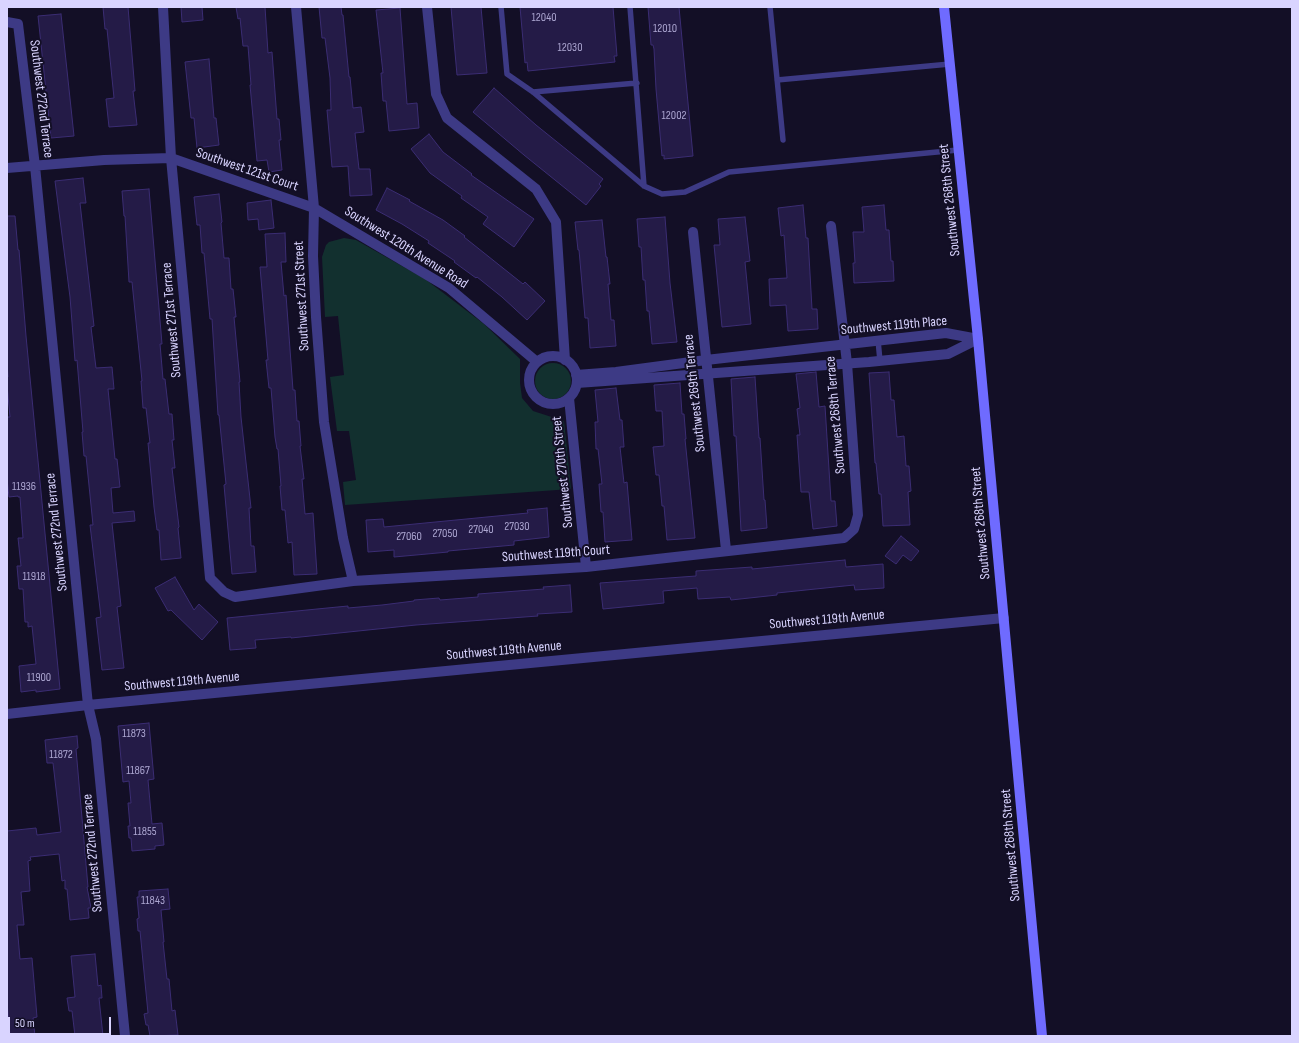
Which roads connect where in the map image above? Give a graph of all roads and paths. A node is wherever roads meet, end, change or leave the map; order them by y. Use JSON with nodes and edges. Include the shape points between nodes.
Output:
{"nodes":[{"id":1,"x":163,"y":7,"type":"edge"},
{"id":2,"x":296,"y":7,"type":"edge"},
{"id":3,"x":427,"y":7,"type":"edge"},
{"id":4,"x":501,"y":7,"type":"edge"},
{"id":5,"x":630,"y":7,"type":"edge"},
{"id":6,"x":770,"y":7,"type":"edge"},
{"id":7,"x":944,"y":7,"type":"edge"},
{"id":8,"x":7,"y":22,"type":"edge"},
{"id":9,"x":950,"y":64,"type":"junction"},
{"id":10,"x":777,"y":80,"type":"junction"},
{"id":11,"x":637,"y":83,"type":"junction"},
{"id":12,"x":533,"y":92,"type":"junction"},
{"id":13,"x":783,"y":140,"type":"dead end"},
{"id":14,"x":958,"y":150,"type":"junction"},
{"id":15,"x":171,"y":158,"type":"junction"},
{"id":16,"x":36,"y":166,"type":"junction"},
{"id":17,"x":7,"y":168,"type":"edge"},
{"id":18,"x":644,"y":186,"type":"junction"},
{"id":19,"x":314,"y":208,"type":"junction"},
{"id":20,"x":831,"y":226,"type":"dead end"},
{"id":21,"x":692,"y":232,"type":"dead end"},
{"id":22,"x":978,"y":339,"type":"junction"},
{"id":23,"x":878,"y":340,"type":"junction"},
{"id":24,"x":844,"y":344,"type":"junction"},
{"id":25,"x":565,"y":360,"type":"junction"},
{"id":26,"x":706,"y":360,"type":"junction"},
{"id":27,"x":880,"y":361,"type":"junction"},
{"id":28,"x":537,"y":362,"type":"junction"},
{"id":29,"x":847,"y":363,"type":"junction"},
{"id":30,"x":707,"y":372,"type":"junction"},
{"id":31,"x":577,"y":379,"type":"junction"},
{"id":32,"x":569,"y":398,"type":"junction"},
{"id":33,"x":854,"y":529,"type":"joint"},
{"id":34,"x":726,"y":550,"type":"junction"},
{"id":35,"x":586,"y":567,"type":"junction"},
{"id":36,"x":353,"y":581,"type":"junction"},
{"id":37,"x":256,"y":595,"type":"joint"},
{"id":38,"x":1004,"y":618,"type":"junction"},
{"id":39,"x":88,"y":705,"type":"junction"},
{"id":40,"x":7,"y":714,"type":"edge"},
{"id":41,"x":125,"y":1036,"type":"edge"},
{"id":42,"x":1042,"y":1036,"type":"edge"}],
"edges":[{"from":1,"to":15,"type":"street","name":"Southwest 271st Terrace"},
{"from":2,"to":19,"type":"street","name":"Southwest 271st Street"},
{"from":3,"to":25,"type":"street","via":[[436,94],[447,118],[536,189],[556,222]]},
{"from":4,"to":12,"type":"lane","via":[[508,74]]},
{"from":5,"to":11,"type":"lane"},
{"from":6,"to":10,"type":"lane"},
{"from":7,"to":9,"type":"main road","name":"Southwest 268th Street"},
{"from":8,"to":16,"type":"street","name":"Southwest 272nd Terrace","via":[[18,24]]},
{"from":9,"to":10,"type":"lane"},
{"from":9,"to":14,"type":"main road","name":"Southwest 268th Street"},
{"from":10,"to":13,"type":"lane"},
{"from":11,"to":12,"type":"lane"},
{"from":11,"to":18,"type":"lane"},
{"from":12,"to":18,"type":"lane"},
{"from":14,"to":18,"type":"lane","via":[[729,172],[685,192],[662,194]]},
{"from":14,"to":22,"type":"main road","name":"Southwest 268th Street"},
{"from":15,"to":16,"type":"street"},
{"from":15,"to":19,"type":"street","name":"Southwest 121st Court"},
{"from":15,"to":37,"type":"street","name":"Southwest 271st Terrace","via":[[210,578],[224,592],[235,597]]},
{"from":16,"to":17,"type":"street"},
{"from":16,"to":39,"type":"street","name":"Southwest 272nd Terrace"},
{"from":19,"to":28,"type":"street","name":"Southwest 120th Avenue Road","via":[[449,288]]},
{"from":19,"to":36,"type":"street","name":"Southwest 271st Street","via":[[313,256],[324,422],[343,538]]},
{"from":20,"to":24,"type":"street","name":"Southwest 268th Terrace"},
{"from":21,"to":26,"type":"street","name":"Southwest 269th Terrace"},
{"from":22,"to":23,"type":"street","name":"Southwest 119th Place","via":[[946,333]]},
{"from":22,"to":27,"type":"street","via":[[948,354]]},
{"from":22,"to":38,"type":"main road","name":"Southwest 268th Street"},
{"from":23,"to":24,"type":"street","name":"Southwest 119th Place"},
{"from":23,"to":27,"type":"lane"},
{"from":24,"to":26,"type":"street","name":"Southwest 119th Place"},
{"from":24,"to":29,"type":"street","name":"Southwest 268th Terrace"},
{"from":25,"to":28,"type":"street","via":[[551,356]]},
{"from":25,"to":31,"type":"street","via":[[574,369]]},
{"from":26,"to":30,"type":"street","name":"Southwest 269th Terrace"},
{"from":26,"to":31,"type":"street","name":"Southwest 119th Place"},
{"from":27,"to":29,"type":"street"},
{"from":28,"to":32,"type":"street","via":[[529,375],[530,390],[535,397],[548,404],[556,404]]},
{"from":29,"to":30,"type":"street"},
{"from":29,"to":33,"type":"street","name":"Southwest 268th Terrace","via":[[858,514]]},
{"from":30,"to":31,"type":"street"},
{"from":30,"to":34,"type":"street","name":"Southwest 269th Terrace"},
{"from":31,"to":32,"type":"street","via":[[573,394]]},
{"from":32,"to":35,"type":"street","name":"Southwest 270th Street"},
{"from":33,"to":34,"type":"street","name":"Southwest 119th Court","via":[[844,538]]},
{"from":34,"to":35,"type":"street","name":"Southwest 119th Court"},
{"from":35,"to":36,"type":"street","name":"Southwest 119th Court"},
{"from":36,"to":37,"type":"street","name":"Southwest 119th Court"},
{"from":38,"to":39,"type":"street","name":"Southwest 119th Avenue"},
{"from":38,"to":42,"type":"main road","name":"Southwest 268th Street"},
{"from":39,"to":40,"type":"street","name":"Southwest 119th Avenue"},
{"from":39,"to":41,"type":"street","name":"Southwest 272nd Terrace","via":[[96,739]]}]}
